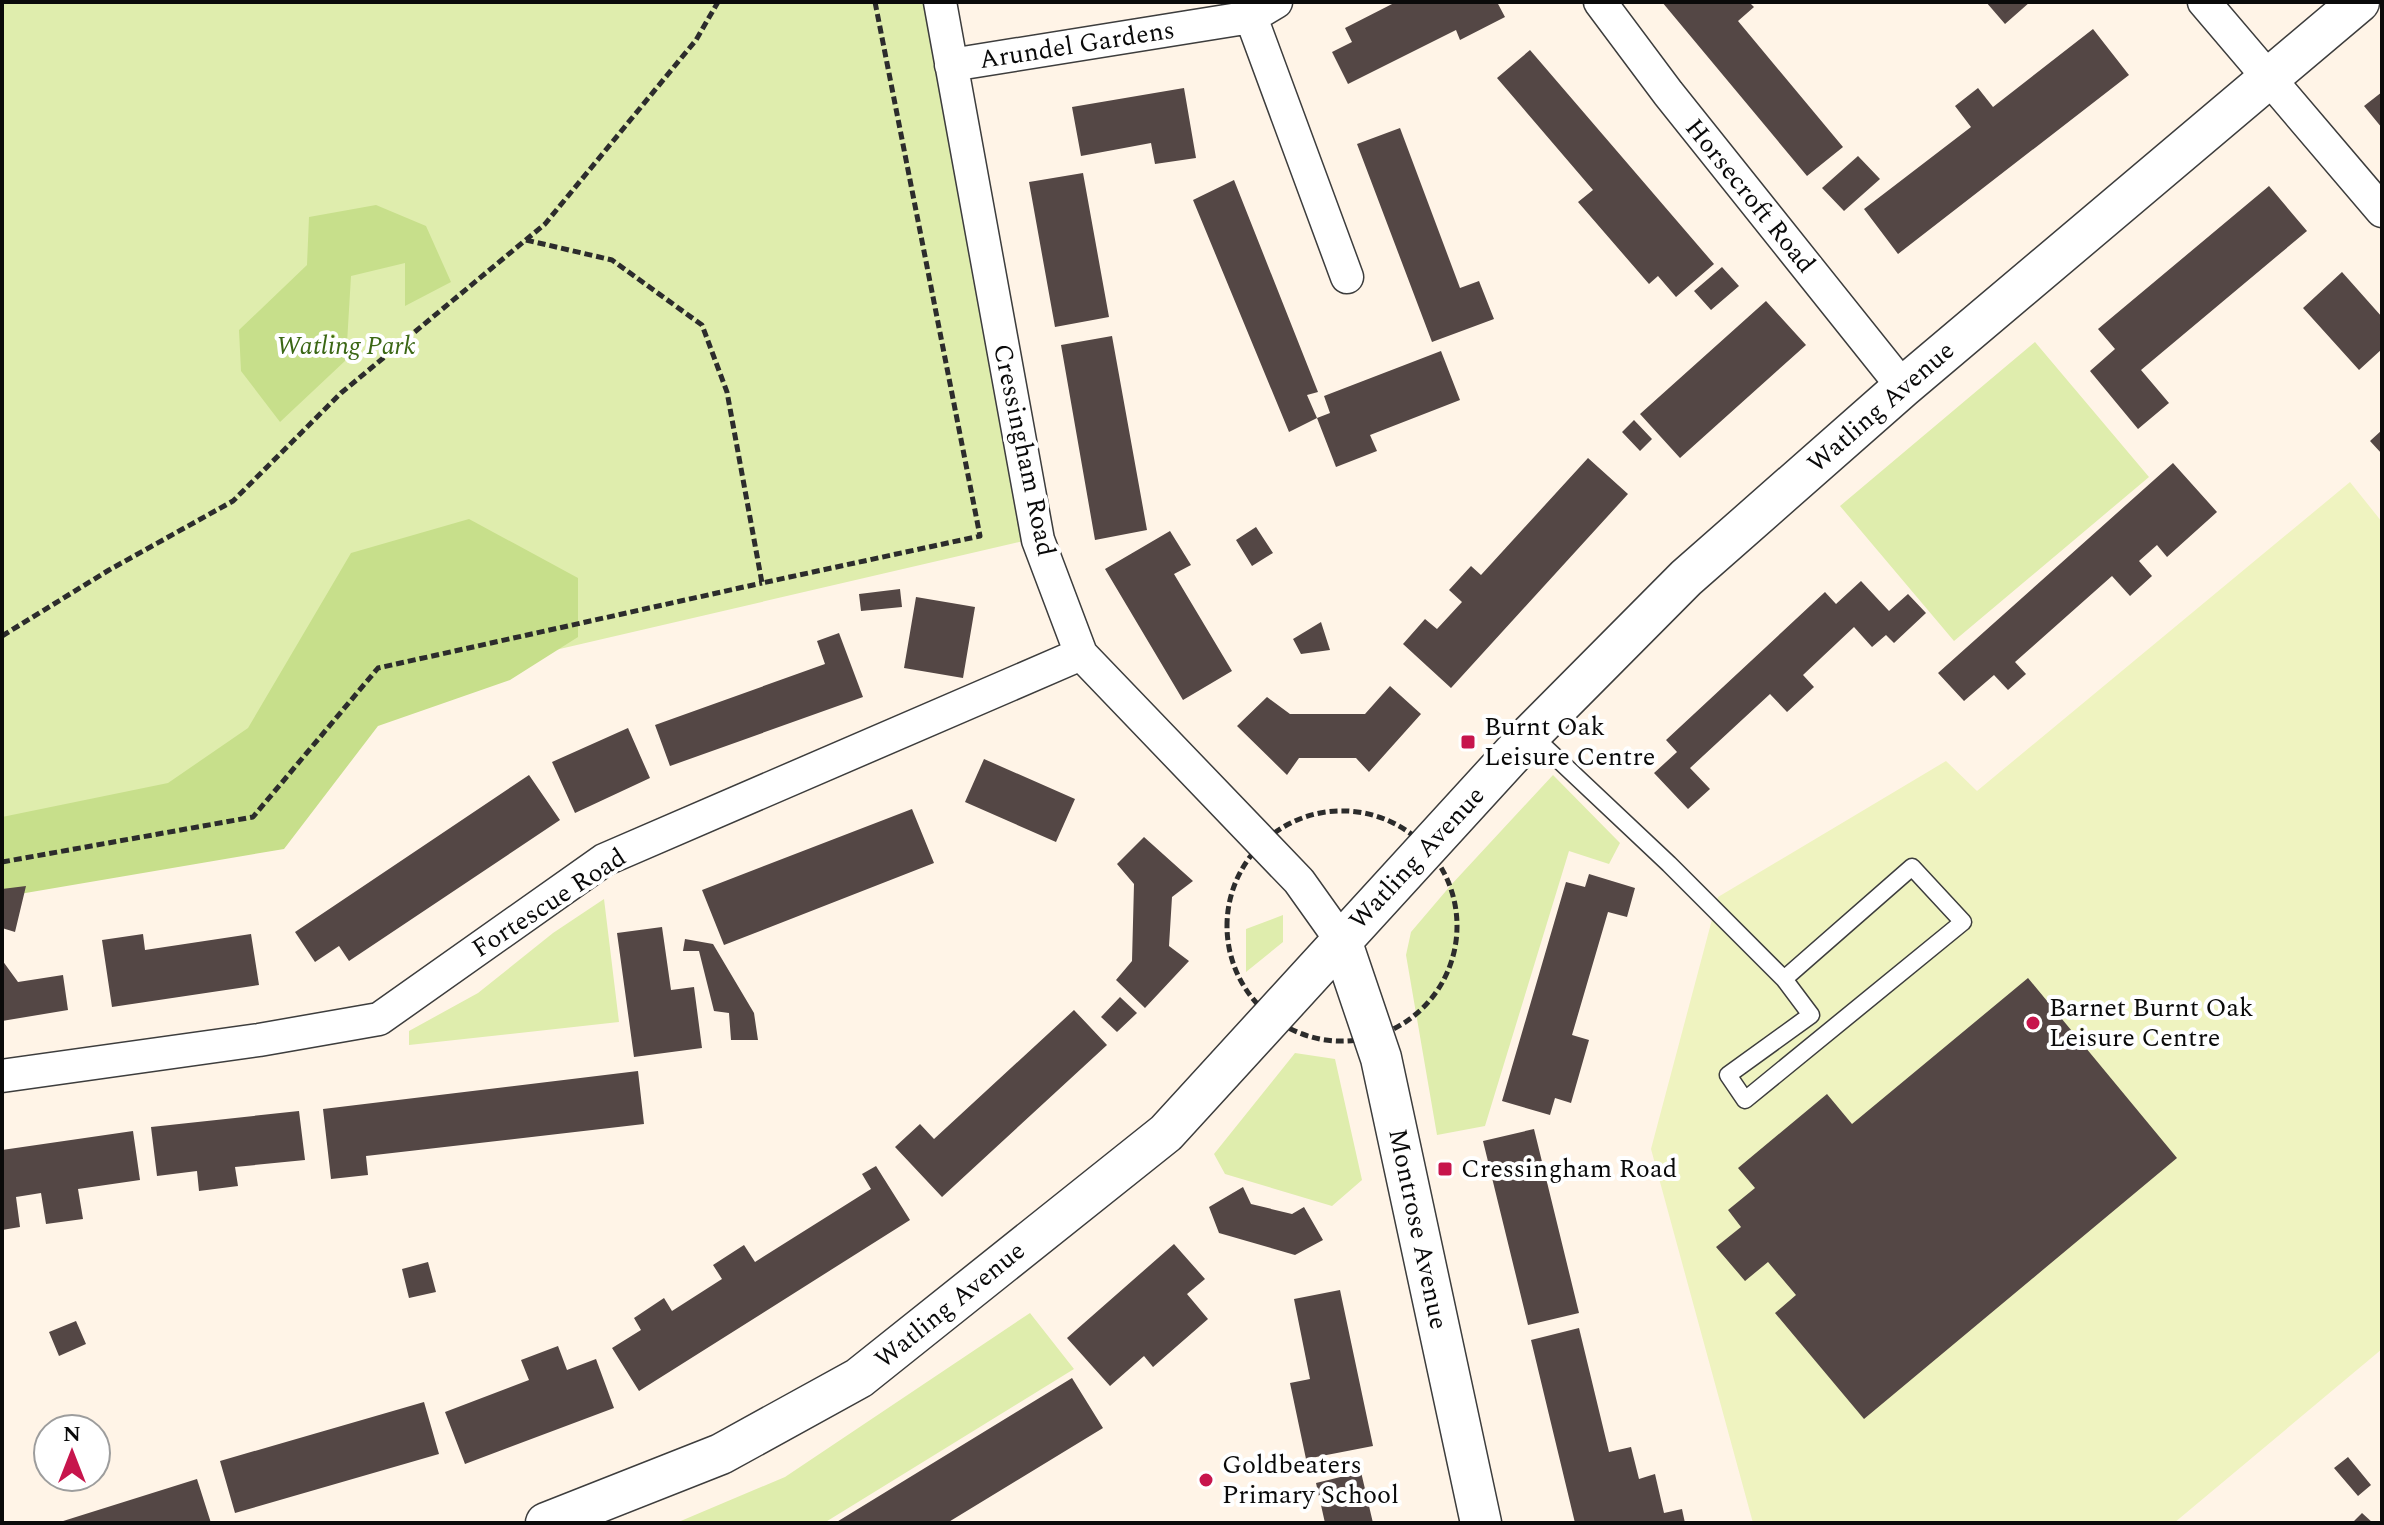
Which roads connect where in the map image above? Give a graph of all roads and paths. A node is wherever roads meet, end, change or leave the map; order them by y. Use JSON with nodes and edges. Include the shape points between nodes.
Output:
{"nodes":[{"id":1,"x":718,"y":2,"type":"edge"},
{"id":2,"x":875,"y":2,"type":"edge"},
{"id":3,"x":940,"y":2,"type":"edge"},
{"id":4,"x":1600,"y":2,"type":"edge"},
{"id":5,"x":2204,"y":2,"type":"edge"},
{"id":6,"x":2359,"y":2,"type":"edge"},
{"id":7,"x":1264,"y":10,"type":"edge"},
{"id":8,"x":951,"y":65,"type":"junction"},
{"id":9,"x":2271,"y":77,"type":"junction"},
{"id":10,"x":2382,"y":211,"type":"edge"},
{"id":11,"x":526,"y":240,"type":"junction"},
{"id":12,"x":1347,"y":277,"type":"dead end"},
{"id":13,"x":1903,"y":387,"type":"junction"},
{"id":14,"x":762,"y":583,"type":"junction"},
{"id":15,"x":2,"y":636,"type":"edge"},
{"id":16,"x":1081,"y":654,"type":"junction"},
{"id":17,"x":1531,"y":734,"type":"junction"},
{"id":18,"x":2,"y":862,"type":"edge"},
{"id":19,"x":1341,"y":940,"type":"junction"},
{"id":20,"x":1784,"y":979,"type":"junction"},
{"id":21,"x":2,"y":1076,"type":"edge"},
{"id":22,"x":546,"y":1523,"type":"edge"},
{"id":23,"x":1481,"y":1523,"type":"edge"}],
"edges":[{"from":1,"to":11,"type":"path","via":[[696,40],[545,224]]},
{"from":2,"to":14,"type":"path","via":[[980,536]]},
{"from":3,"to":8,"type":"street","name":"Cressingham Road"},
{"from":4,"to":13,"type":"street","name":"Horsecroft Road"},
{"from":5,"to":9,"type":"street"},
{"from":6,"to":9,"type":"street","name":"Watling Avenue"},
{"from":7,"to":8,"type":"street","name":"Arundel Gardens"},
{"from":7,"to":12,"type":"street","name":"Arundel Gardens"},
{"from":8,"to":16,"type":"street","name":"Cressingham Road","via":[[1038,540]]},
{"from":9,"to":10,"type":"street"},
{"from":9,"to":13,"type":"street","name":"Watling Avenue"},
{"from":11,"to":14,"type":"path","via":[[612,260],[702,325],[727,392]]},
{"from":11,"to":15,"type":"path","via":[[341,393],[233,501]]},
{"from":13,"to":17,"type":"street","name":"Watling Avenue","via":[[1686,578]]},
{"from":14,"to":18,"type":"path","via":[[378,668],[253,817]]},
{"from":16,"to":19,"type":"street","name":"Cressingham Road","via":[[1299,881]]},
{"from":16,"to":21,"type":"street","name":"Fortescue Road","via":[[604,860],[379,1019]]},
{"from":17,"to":19,"type":"street","name":"Watling Avenue"},
{"from":17,"to":20,"type":"lane"},
{"from":19,"to":22,"type":"street","name":"Watling Avenue","via":[[1166,1133],[859,1378],[721,1454]]},
{"from":19,"to":23,"type":"street","name":"Montrose Avenue","via":[[1381,1058]]},
{"from":20,"to":20,"type":"lane","via":[[1912,867],[1963,922],[1745,1100],[1728,1075],[1811,1015]]}]}
